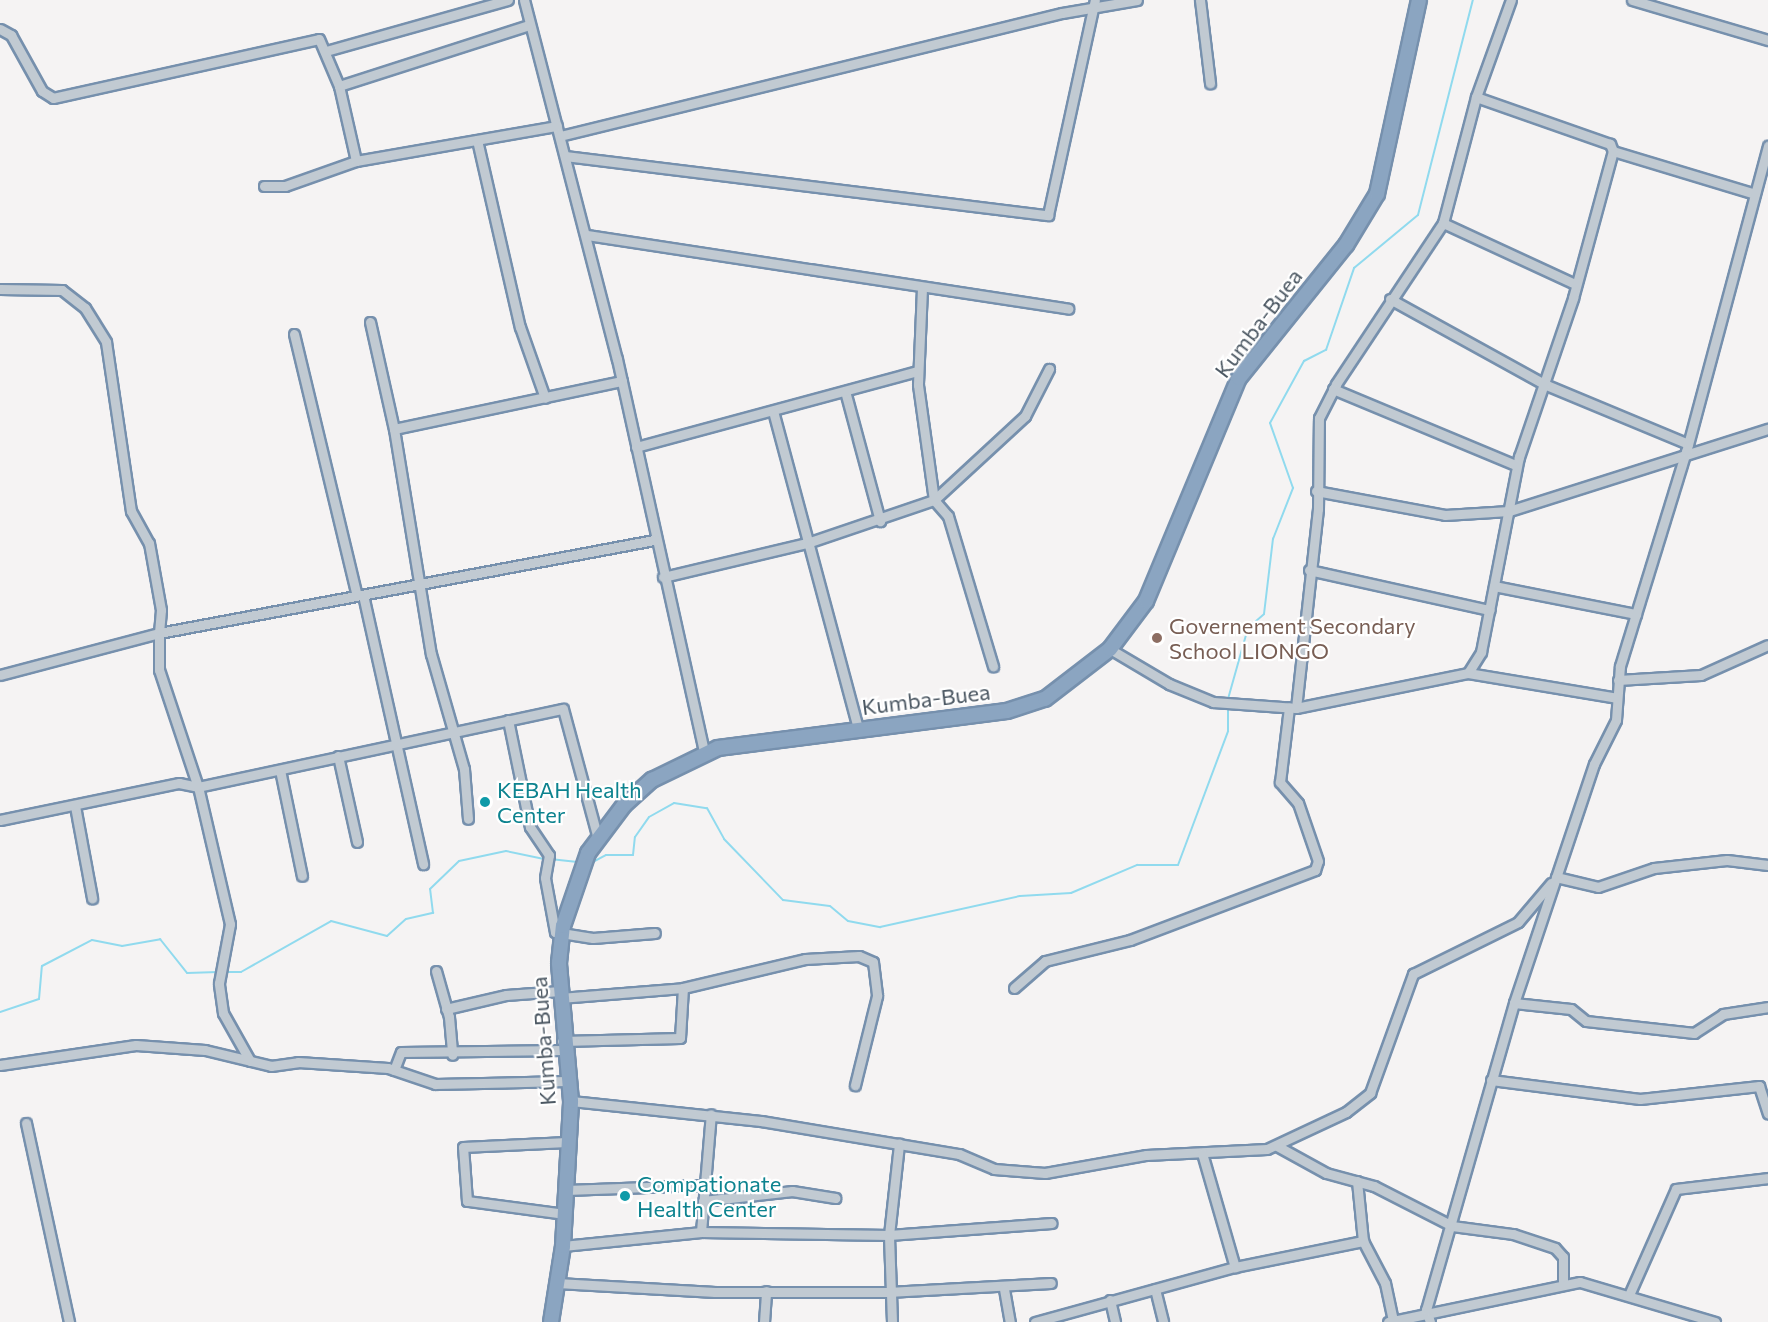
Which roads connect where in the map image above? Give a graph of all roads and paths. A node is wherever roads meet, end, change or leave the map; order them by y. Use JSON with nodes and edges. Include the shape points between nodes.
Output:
{"nodes":[{"id":1,"x":508,"y":0,"type":"edge"},
{"id":2,"x":524,"y":0,"type":"edge"},
{"id":3,"x":1137,"y":0,"type":"edge"},
{"id":4,"x":1200,"y":0,"type":"edge"},
{"id":5,"x":1419,"y":0,"type":"edge"},
{"id":6,"x":1511,"y":0,"type":"edge"},
{"id":7,"x":1632,"y":0,"type":"edge"},
{"id":8,"x":1094,"y":4,"type":"edge"},
{"id":9,"x":529,"y":25,"type":"junction"},
{"id":10,"x":0,"y":29,"type":"edge"},
{"id":11,"x":1768,"y":40,"type":"edge"},
{"id":12,"x":326,"y":51,"type":"junction"},
{"id":13,"x":1210,"y":83,"type":"dead end"},
{"id":14,"x":339,"y":86,"type":"junction"},
{"id":15,"x":1476,"y":97,"type":"junction"},
{"id":16,"x":557,"y":126,"type":"junction"},
{"id":17,"x":560,"y":136,"type":"junction"},
{"id":18,"x":477,"y":140,"type":"junction"},
{"id":19,"x":1768,"y":146,"type":"edge"},
{"id":20,"x":1613,"y":151,"type":"junction"},
{"id":21,"x":565,"y":156,"type":"junction"},
{"id":22,"x":356,"y":161,"type":"junction"},
{"id":23,"x":264,"y":186,"type":"dead end"},
{"id":24,"x":1755,"y":194,"type":"junction"},
{"id":25,"x":1443,"y":223,"type":"junction"},
{"id":26,"x":587,"y":235,"type":"junction"},
{"id":27,"x":1573,"y":283,"type":"junction"},
{"id":28,"x":922,"y":288,"type":"junction"},
{"id":29,"x":0,"y":289,"type":"edge"},
{"id":30,"x":1390,"y":298,"type":"junction"},
{"id":31,"x":1068,"y":309,"type":"dead end"},
{"id":32,"x":370,"y":322,"type":"dead end"},
{"id":33,"x":294,"y":334,"type":"dead end"},
{"id":34,"x":1049,"y":369,"type":"dead end"},
{"id":35,"x":918,"y":371,"type":"junction"},
{"id":36,"x":622,"y":381,"type":"junction"},
{"id":37,"x":1544,"y":384,"type":"junction"},
{"id":38,"x":1333,"y":389,"type":"junction"},
{"id":39,"x":844,"y":391,"type":"junction"},
{"id":40,"x":545,"y":398,"type":"junction"},
{"id":41,"x":773,"y":411,"type":"junction"},
{"id":42,"x":394,"y":429,"type":"junction"},
{"id":43,"x":1768,"y":429,"type":"edge"},
{"id":44,"x":636,"y":447,"type":"junction"},
{"id":45,"x":1687,"y":448,"type":"junction"},
{"id":46,"x":1516,"y":465,"type":"junction"},
{"id":47,"x":1316,"y":491,"type":"junction"},
{"id":48,"x":934,"y":500,"type":"junction"},
{"id":49,"x":1509,"y":511,"type":"junction"},
{"id":50,"x":880,"y":522,"type":"junction"},
{"id":51,"x":654,"y":540,"type":"junction"},
{"id":52,"x":807,"y":543,"type":"junction"},
{"id":53,"x":1309,"y":570,"type":"junction"},
{"id":54,"x":663,"y":577,"type":"junction"},
{"id":55,"x":420,"y":585,"type":"junction"},
{"id":56,"x":1494,"y":586,"type":"junction"},
{"id":57,"x":360,"y":595,"type":"junction"},
{"id":58,"x":1490,"y":610,"type":"junction"},
{"id":59,"x":1636,"y":614,"type":"junction"},
{"id":60,"x":159,"y":633,"type":"junction"},
{"id":61,"x":1768,"y":645,"type":"edge"},
{"id":62,"x":1110,"y":649,"type":"junction"},
{"id":63,"x":993,"y":666,"type":"dead end"},
{"id":64,"x":1468,"y":674,"type":"junction"},
{"id":65,"x":0,"y":675,"type":"edge"},
{"id":66,"x":1618,"y":680,"type":"junction"},
{"id":67,"x":1617,"y":698,"type":"junction"},
{"id":68,"x":1293,"y":708,"type":"junction"},
{"id":69,"x":508,"y":720,"type":"junction"},
{"id":70,"x":858,"y":729,"type":"junction"},
{"id":71,"x":453,"y":731,"type":"junction"},
{"id":72,"x":394,"y":744,"type":"junction"},
{"id":73,"x":704,"y":753,"type":"junction"},
{"id":74,"x":338,"y":756,"type":"junction"},
{"id":75,"x":280,"y":770,"type":"junction"},
{"id":76,"x":198,"y":787,"type":"junction"},
{"id":77,"x":75,"y":806,"type":"junction"},
{"id":78,"x":468,"y":819,"type":"dead end"},
{"id":79,"x":0,"y":820,"type":"edge"},
{"id":80,"x":598,"y":839,"type":"junction"},
{"id":81,"x":357,"y":842,"type":"dead end"},
{"id":82,"x":423,"y":864,"type":"dead end"},
{"id":83,"x":1768,"y":865,"type":"edge"},
{"id":84,"x":302,"y":876,"type":"dead end"},
{"id":85,"x":1556,"y":877,"type":"junction"},
{"id":86,"x":92,"y":898,"type":"dead end"},
{"id":87,"x":656,"y":933,"type":"dead end"},
{"id":88,"x":561,"y":935,"type":"junction"},
{"id":89,"x":436,"y":971,"type":"dead end"},
{"id":90,"x":683,"y":988,"type":"junction"},
{"id":91,"x":1014,"y":988,"type":"dead end"},
{"id":92,"x":560,"y":995,"type":"junction"},
{"id":93,"x":1514,"y":1003,"type":"junction"},
{"id":94,"x":1768,"y":1007,"type":"edge"},
{"id":95,"x":446,"y":1009,"type":"junction"},
{"id":96,"x":562,"y":1045,"type":"junction"},
{"id":97,"x":452,"y":1055,"type":"junction"},
{"id":98,"x":250,"y":1061,"type":"junction"},
{"id":99,"x":0,"y":1065,"type":"edge"},
{"id":100,"x":394,"y":1070,"type":"junction"},
{"id":101,"x":1491,"y":1080,"type":"junction"},
{"id":102,"x":566,"y":1081,"type":"junction"},
{"id":103,"x":855,"y":1085,"type":"dead end"},
{"id":104,"x":571,"y":1101,"type":"junction"},
{"id":105,"x":711,"y":1114,"type":"junction"},
{"id":106,"x":1768,"y":1114,"type":"edge"},
{"id":107,"x":26,"y":1123,"type":"dead end"},
{"id":108,"x":567,"y":1142,"type":"junction"},
{"id":109,"x":899,"y":1144,"type":"junction"},
{"id":110,"x":1277,"y":1146,"type":"junction"},
{"id":111,"x":1202,"y":1153,"type":"junction"},
{"id":112,"x":1768,"y":1178,"type":"edge"},
{"id":113,"x":1357,"y":1181,"type":"junction"},
{"id":114,"x":703,"y":1185,"type":"junction"},
{"id":115,"x":566,"y":1190,"type":"junction"},
{"id":116,"x":835,"y":1198,"type":"dead end"},
{"id":117,"x":703,"y":1202,"type":"junction"},
{"id":118,"x":565,"y":1214,"type":"junction"},
{"id":119,"x":1052,"y":1223,"type":"dead end"},
{"id":120,"x":1452,"y":1226,"type":"junction"},
{"id":121,"x":701,"y":1232,"type":"junction"},
{"id":122,"x":889,"y":1235,"type":"junction"},
{"id":123,"x":1363,"y":1240,"type":"junction"},
{"id":124,"x":563,"y":1246,"type":"junction"},
{"id":125,"x":1235,"y":1267,"type":"junction"},
{"id":126,"x":557,"y":1282,"type":"junction"},
{"id":127,"x":1051,"y":1282,"type":"dead end"},
{"id":128,"x":1563,"y":1284,"type":"junction"},
{"id":129,"x":1004,"y":1289,"type":"junction"},
{"id":130,"x":1155,"y":1289,"type":"junction"},
{"id":131,"x":766,"y":1291,"type":"junction"},
{"id":132,"x":888,"y":1292,"type":"junction"},
{"id":133,"x":1629,"y":1295,"type":"junction"},
{"id":134,"x":1110,"y":1300,"type":"junction"},
{"id":135,"x":1426,"y":1310,"type":"junction"},
{"id":136,"x":69,"y":1322,"type":"edge"},
{"id":137,"x":551,"y":1322,"type":"edge"},
{"id":138,"x":764,"y":1322,"type":"edge"},
{"id":139,"x":892,"y":1322,"type":"edge"},
{"id":140,"x":1010,"y":1322,"type":"edge"},
{"id":141,"x":1035,"y":1322,"type":"edge"},
{"id":142,"x":1115,"y":1322,"type":"edge"},
{"id":143,"x":1163,"y":1322,"type":"edge"},
{"id":144,"x":1390,"y":1322,"type":"edge"},
{"id":145,"x":1430,"y":1322,"type":"edge"},
{"id":146,"x":1715,"y":1322,"type":"edge"}],
"edges":[{"from":1,"to":12,"type":"street"},
{"from":2,"to":9,"type":"street"},
{"from":3,"to":8,"type":"street"},
{"from":4,"to":13,"type":"street"},
{"from":5,"to":62,"type":"highway","name":"Kumba-Buea","via":[[1377,194],[1346,245],[1239,378],[1146,601]]},
{"from":6,"to":15,"type":"street"},
{"from":7,"to":11,"type":"street"},
{"from":8,"to":17,"type":"street"},
{"from":8,"to":21,"type":"street","via":[[1047,215]]},
{"from":9,"to":14,"type":"street"},
{"from":9,"to":16,"type":"street"},
{"from":10,"to":12,"type":"street","via":[[11,35],[42,91],[53,98],[314,38]]},
{"from":12,"to":14,"type":"street"},
{"from":14,"to":22,"type":"street"},
{"from":15,"to":20,"type":"street","via":[[1610,144]]},
{"from":15,"to":25,"type":"street"},
{"from":16,"to":17,"type":"street"},
{"from":16,"to":18,"type":"street"},
{"from":17,"to":21,"type":"street"},
{"from":18,"to":22,"type":"street"},
{"from":18,"to":40,"type":"street","via":[[520,327]]},
{"from":19,"to":24,"type":"street"},
{"from":20,"to":24,"type":"street"},
{"from":20,"to":27,"type":"street"},
{"from":21,"to":26,"type":"street"},
{"from":22,"to":23,"type":"street","via":[[285,186]]},
{"from":24,"to":45,"type":"street"},
{"from":25,"to":27,"type":"street"},
{"from":25,"to":30,"type":"street"},
{"from":26,"to":28,"type":"street"},
{"from":26,"to":36,"type":"street"},
{"from":27,"to":37,"type":"street"},
{"from":28,"to":31,"type":"street"},
{"from":28,"to":35,"type":"street"},
{"from":29,"to":60,"type":"street","via":[[62,290],[85,308],[106,342],[108,381],[123,427],[131,511],[151,552],[161,610]]},
{"from":30,"to":37,"type":"street"},
{"from":30,"to":38,"type":"street"},
{"from":32,"to":42,"type":"street"},
{"from":33,"to":57,"type":"street"},
{"from":34,"to":48,"type":"street","via":[[1024,416]]},
{"from":35,"to":39,"type":"street"},
{"from":35,"to":48,"type":"street"},
{"from":36,"to":40,"type":"street"},
{"from":36,"to":44,"type":"street"},
{"from":37,"to":45,"type":"street"},
{"from":37,"to":46,"type":"street"},
{"from":38,"to":46,"type":"street"},
{"from":38,"to":47,"type":"street","via":[[1317,426]]},
{"from":39,"to":41,"type":"street"},
{"from":39,"to":50,"type":"street"},
{"from":40,"to":42,"type":"street"},
{"from":41,"to":44,"type":"street"},
{"from":41,"to":52,"type":"street"},
{"from":42,"to":55,"type":"street"},
{"from":43,"to":45,"type":"street"},
{"from":44,"to":51,"type":"street"},
{"from":45,"to":49,"type":"street"},
{"from":45,"to":59,"type":"street"},
{"from":46,"to":49,"type":"street"},
{"from":47,"to":49,"type":"street","via":[[1444,515]]},
{"from":47,"to":53,"type":"street"},
{"from":48,"to":50,"type":"street"},
{"from":48,"to":63,"type":"street","via":[[948,516]]},
{"from":49,"to":56,"type":"street"},
{"from":50,"to":52,"type":"street"},
{"from":51,"to":54,"type":"street"},
{"from":51,"to":55,"type":"street"},
{"from":52,"to":54,"type":"street"},
{"from":52,"to":70,"type":"street"},
{"from":53,"to":58,"type":"street"},
{"from":53,"to":68,"type":"street"},
{"from":54,"to":73,"type":"street"},
{"from":55,"to":57,"type":"street"},
{"from":55,"to":71,"type":"street"},
{"from":56,"to":58,"type":"street"},
{"from":56,"to":59,"type":"street"},
{"from":57,"to":60,"type":"street"},
{"from":57,"to":72,"type":"street"},
{"from":58,"to":64,"type":"street","via":[[1481,652]]},
{"from":59,"to":66,"type":"street"},
{"from":60,"to":65,"type":"street"},
{"from":60,"to":76,"type":"street","via":[[159,670]]},
{"from":61,"to":66,"type":"street","via":[[1701,675]]},
{"from":62,"to":68,"type":"street","via":[[1205,699]]},
{"from":62,"to":70,"type":"highway","name":"Kumba-Buea","via":[[1041,700],[973,718]]},
{"from":64,"to":67,"type":"street"},
{"from":64,"to":68,"type":"street"},
{"from":66,"to":67,"type":"street"},
{"from":67,"to":85,"type":"street","via":[[1616,720],[1594,764]]},
{"from":68,"to":91,"type":"street","via":[[1280,782],[1298,803],[1318,861],[1315,870],[1130,940],[1045,961]]},
{"from":69,"to":71,"type":"street"},
{"from":69,"to":80,"type":"street","via":[[565,710]]},
{"from":69,"to":88,"type":"street","via":[[530,827],[549,855],[545,878],[555,932]]},
{"from":70,"to":73,"type":"highway","name":"Kumba-Buea","via":[[779,736]]},
{"from":71,"to":72,"type":"street"},
{"from":71,"to":78,"type":"street"},
{"from":72,"to":74,"type":"street"},
{"from":72,"to":82,"type":"street"},
{"from":73,"to":80,"type":"highway","name":"Kumba-Buea","via":[[652,780]]},
{"from":74,"to":75,"type":"street"},
{"from":74,"to":81,"type":"street"},
{"from":75,"to":76,"type":"street"},
{"from":75,"to":84,"type":"street"},
{"from":76,"to":77,"type":"street","via":[[179,783]]},
{"from":76,"to":98,"type":"street","via":[[230,924],[220,995],[226,1020]]},
{"from":77,"to":79,"type":"street"},
{"from":77,"to":86,"type":"street"},
{"from":80,"to":88,"type":"highway","name":"Kumba-Buea","via":[[580,871]]},
{"from":83,"to":85,"type":"street","via":[[1727,860],[1654,868],[1598,887]]},
{"from":85,"to":93,"type":"street"},
{"from":85,"to":110,"type":"street","via":[[1518,921],[1413,974],[1370,1093],[1346,1112]]},
{"from":87,"to":88,"type":"street"},
{"from":88,"to":92,"type":"highway","name":"Kumba-Buea"},
{"from":89,"to":95,"type":"street"},
{"from":90,"to":92,"type":"street"},
{"from":90,"to":96,"type":"street","via":[[683,1037]]},
{"from":90,"to":103,"type":"street","via":[[805,959],[868,957],[877,996]]},
{"from":92,"to":95,"type":"street","via":[[506,995]]},
{"from":92,"to":96,"type":"highway","name":"Kumba-Buea"},
{"from":93,"to":94,"type":"street","via":[[1571,1009],[1586,1021],[1694,1034],[1721,1015]]},
{"from":93,"to":101,"type":"street"},
{"from":95,"to":97,"type":"street"},
{"from":96,"to":97,"type":"street"},
{"from":96,"to":102,"type":"highway","name":"Kumba-Buea"},
{"from":97,"to":100,"type":"street","via":[[401,1052]]},
{"from":98,"to":99,"type":"street","via":[[205,1050],[128,1045]]},
{"from":98,"to":100,"type":"street"},
{"from":100,"to":102,"type":"street","via":[[435,1084]]},
{"from":101,"to":106,"type":"street","via":[[1640,1099],[1759,1086]]},
{"from":101,"to":120,"type":"street"},
{"from":102,"to":104,"type":"highway","name":"Kumba-Buea"},
{"from":104,"to":105,"type":"street"},
{"from":104,"to":108,"type":"highway","name":"Kumba-Buea"},
{"from":105,"to":109,"type":"street"},
{"from":105,"to":114,"type":"street"},
{"from":107,"to":136,"type":"street"},
{"from":108,"to":115,"type":"highway","name":"Kumba-Buea"},
{"from":108,"to":118,"type":"street","via":[[463,1147],[467,1201]]},
{"from":109,"to":111,"type":"street","via":[[959,1154],[994,1169],[1045,1173],[1140,1155]]},
{"from":109,"to":122,"type":"street"},
{"from":110,"to":111,"type":"street"},
{"from":110,"to":113,"type":"street","via":[[1326,1173]]},
{"from":111,"to":125,"type":"street"},
{"from":112,"to":133,"type":"street","via":[[1676,1189]]},
{"from":113,"to":120,"type":"street"},
{"from":113,"to":123,"type":"street"},
{"from":114,"to":115,"type":"street"},
{"from":114,"to":117,"type":"street"},
{"from":115,"to":118,"type":"highway","name":"Kumba-Buea"},
{"from":116,"to":117,"type":"street","via":[[792,1191]]},
{"from":117,"to":121,"type":"street"},
{"from":118,"to":124,"type":"highway","name":"Kumba-Buea"},
{"from":119,"to":122,"type":"street"},
{"from":120,"to":128,"type":"street","via":[[1513,1234],[1555,1248],[1563,1257]]},
{"from":120,"to":135,"type":"street"},
{"from":121,"to":122,"type":"street"},
{"from":121,"to":124,"type":"street"},
{"from":122,"to":132,"type":"street"},
{"from":123,"to":125,"type":"street"},
{"from":123,"to":144,"type":"street","via":[[1385,1283]]},
{"from":124,"to":126,"type":"highway","name":"Kumba-Buea"},
{"from":125,"to":130,"type":"street"},
{"from":126,"to":131,"type":"street"},
{"from":126,"to":137,"type":"highway","name":"Kumba-Buea"},
{"from":127,"to":129,"type":"street"},
{"from":128,"to":133,"type":"street","via":[[1593,1284]]},
{"from":128,"to":135,"type":"street"},
{"from":129,"to":132,"type":"street"},
{"from":129,"to":140,"type":"street"},
{"from":130,"to":134,"type":"street"},
{"from":130,"to":143,"type":"street"},
{"from":131,"to":132,"type":"street"},
{"from":131,"to":138,"type":"street"},
{"from":132,"to":139,"type":"street"},
{"from":133,"to":146,"type":"street"},
{"from":134,"to":141,"type":"street"},
{"from":134,"to":142,"type":"street"},
{"from":135,"to":144,"type":"street"},
{"from":135,"to":145,"type":"street"}]}
